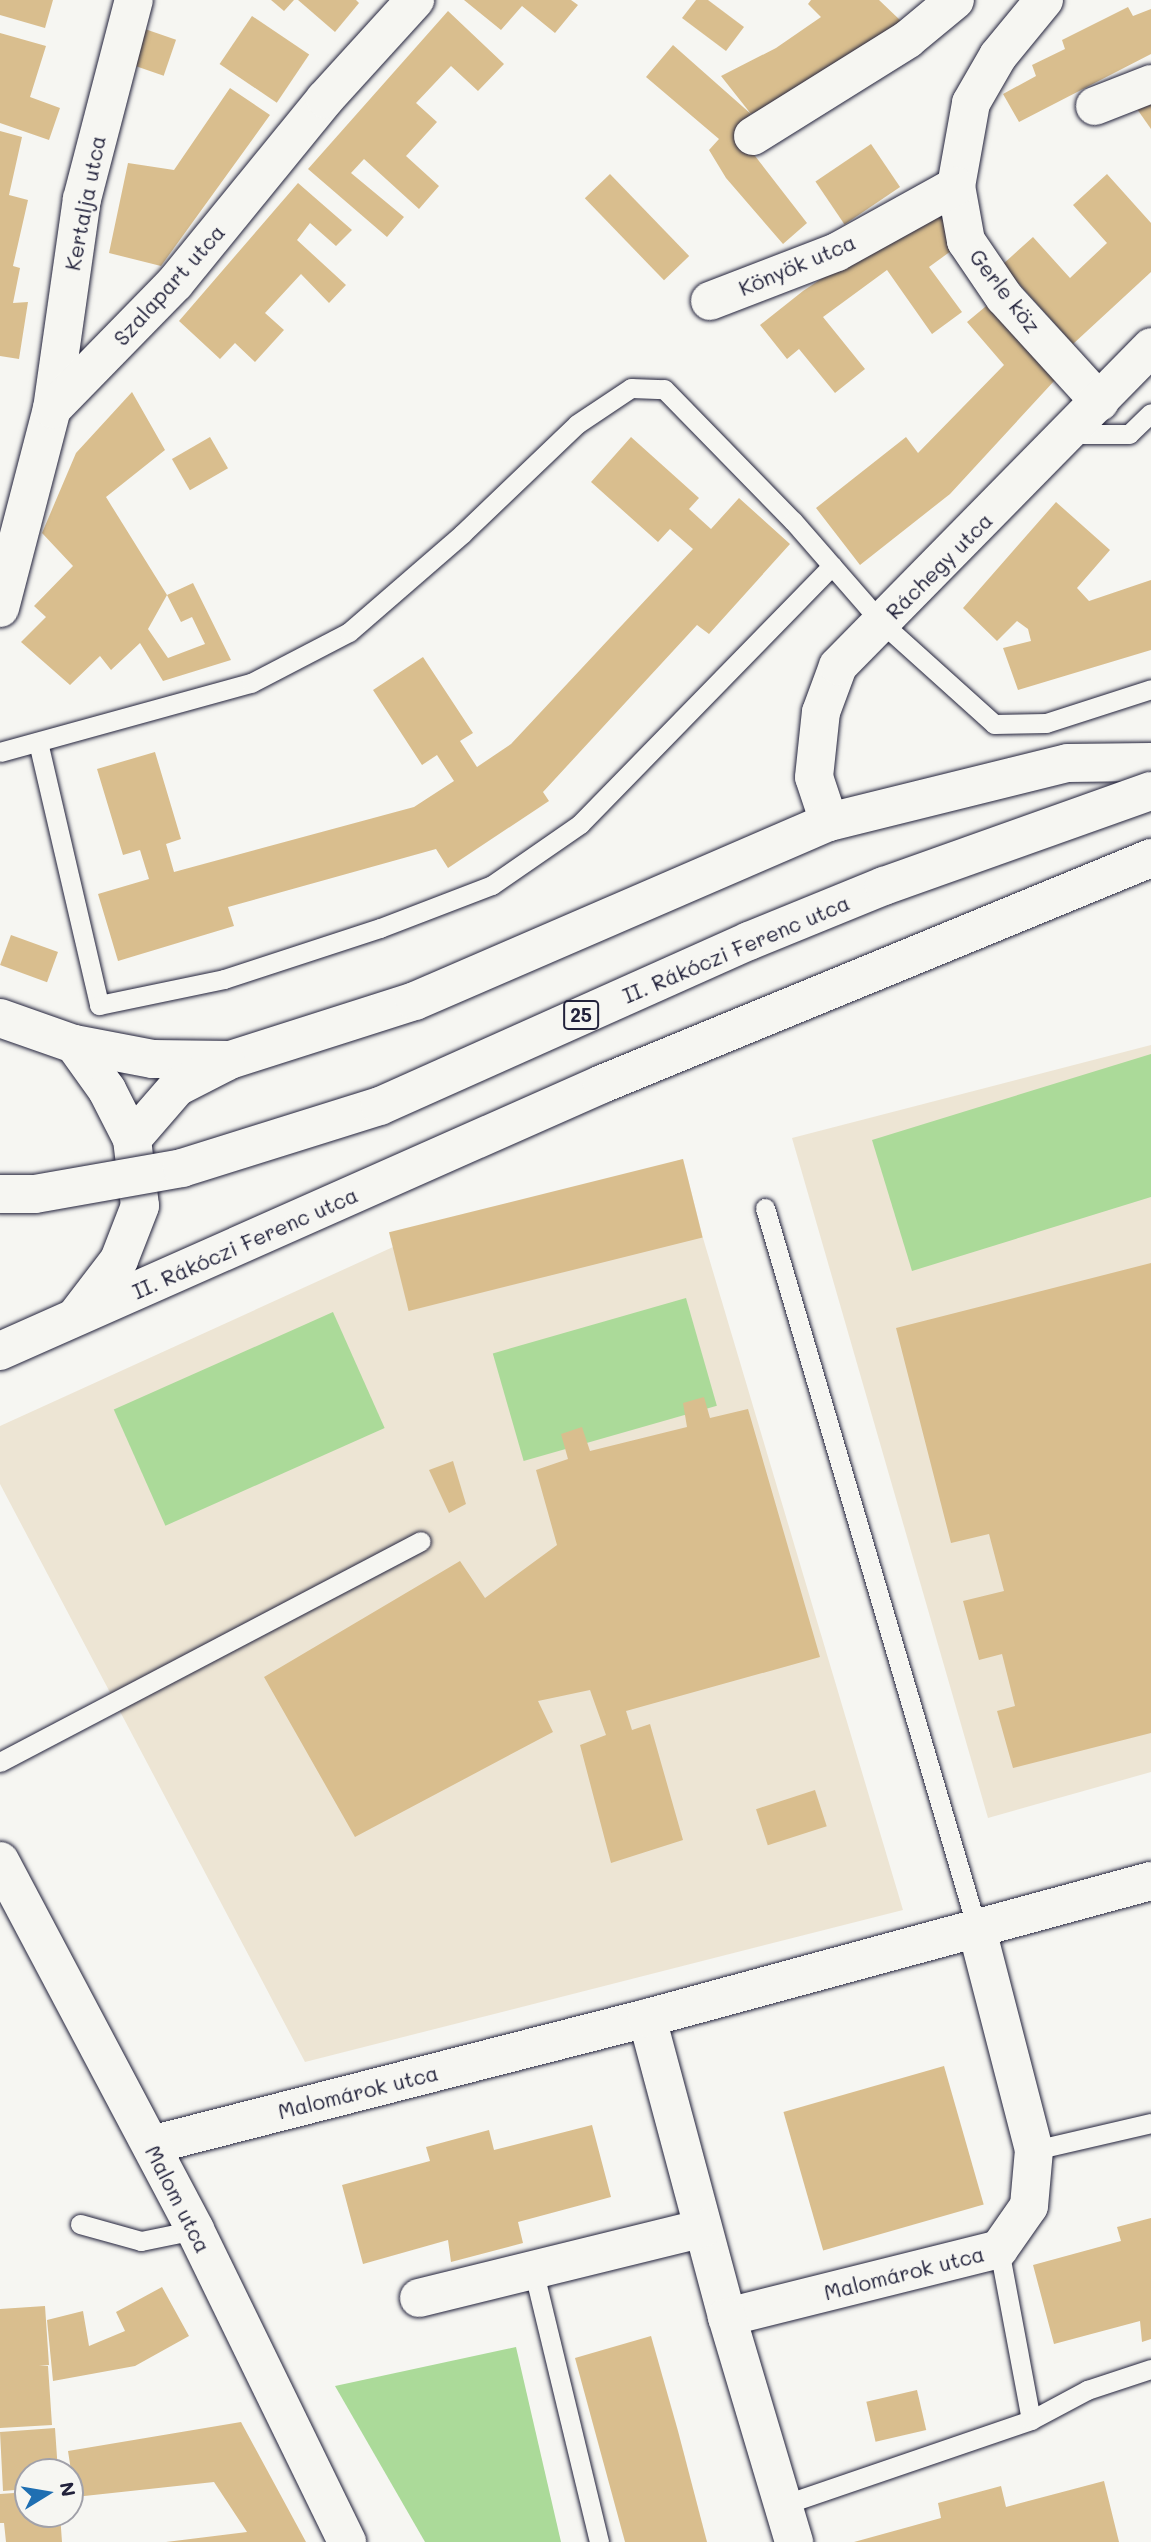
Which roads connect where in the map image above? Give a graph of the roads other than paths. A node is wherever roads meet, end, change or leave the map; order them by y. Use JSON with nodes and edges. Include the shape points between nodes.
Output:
{"nodes":[{"id":1,"x":134,"y":0,"type":"edge"},
{"id":2,"x":415,"y":0,"type":"edge"},
{"id":3,"x":955,"y":0,"type":"edge"},
{"id":4,"x":1044,"y":0,"type":"edge"},
{"id":5,"x":1151,"y":84,"type":"edge"},
{"id":6,"x":1095,"y":106,"type":"dead end"},
{"id":7,"x":754,"y":136,"type":"dead end"},
{"id":8,"x":957,"y":172,"type":"junction"},
{"id":9,"x":710,"y":300,"type":"dead end"},
{"id":10,"x":1151,"y":347,"type":"edge"},
{"id":11,"x":1100,"y":402,"type":"junction"},
{"id":12,"x":52,"y":410,"type":"junction"},
{"id":13,"x":1151,"y":413,"type":"edge"},
{"id":14,"x":1070,"y":433,"type":"junction"},
{"id":15,"x":832,"y":566,"type":"junction"},
{"id":16,"x":0,"y":608,"type":"edge"},
{"id":17,"x":882,"y":623,"type":"junction"},
{"id":18,"x":1151,"y":689,"type":"edge"},
{"id":19,"x":38,"y":742,"type":"junction"},
{"id":20,"x":0,"y":752,"type":"edge"},
{"id":21,"x":1151,"y":762,"type":"edge"},
{"id":22,"x":1151,"y":790,"type":"edge"},
{"id":23,"x":829,"y":822,"type":"junction"},
{"id":24,"x":1151,"y":858,"type":"edge"},
{"id":25,"x":0,"y":1018,"type":"edge"},
{"id":26,"x":74,"y":1044,"type":"junction"},
{"id":27,"x":230,"y":1060,"type":"junction"},
{"id":28,"x":132,"y":1139,"type":"junction"},
{"id":29,"x":0,"y":1194,"type":"edge"},
{"id":30,"x":765,"y":1208,"type":"dead end"},
{"id":31,"x":74,"y":1319,"type":"junction"},
{"id":32,"x":0,"y":1351,"type":"edge"},
{"id":33,"x":421,"y":1541,"type":"dead end"},
{"id":34,"x":0,"y":1762,"type":"edge"},
{"id":35,"x":0,"y":1861,"type":"edge"},
{"id":36,"x":1151,"y":1881,"type":"edge"},
{"id":37,"x":977,"y":1929,"type":"junction"},
{"id":38,"x":647,"y":2018,"type":"junction"},
{"id":39,"x":1151,"y":2123,"type":"edge"},
{"id":40,"x":151,"y":2145,"type":"junction"},
{"id":41,"x":1034,"y":2150,"type":"junction"},
{"id":42,"x":80,"y":2224,"type":"dead end"},
{"id":43,"x":703,"y":2228,"type":"junction"},
{"id":44,"x":195,"y":2230,"type":"junction"},
{"id":45,"x":999,"y":2249,"type":"junction"},
{"id":46,"x":534,"y":2273,"type":"junction"},
{"id":47,"x":419,"y":2298,"type":"dead end"},
{"id":48,"x":727,"y":2317,"type":"junction"},
{"id":49,"x":1151,"y":2369,"type":"edge"},
{"id":50,"x":1031,"y":2420,"type":"junction"},
{"id":51,"x":783,"y":2505,"type":"junction"},
{"id":52,"x":347,"y":2542,"type":"edge"},
{"id":53,"x":598,"y":2542,"type":"edge"},
{"id":54,"x":794,"y":2542,"type":"edge"}],
"edges":[{"from":1,"to":12,"type":"street","name":"Kertalja utca","via":[[82,199]]},
{"from":2,"to":12,"type":"street","name":"Szalapart utca","via":[[325,99],[175,284]]},
{"from":3,"to":7,"type":"street","via":[[908,39]]},
{"from":4,"to":8,"type":"street","via":[[998,56],[971,103]]},
{"from":5,"to":6,"type":"street"},
{"from":8,"to":9,"type":"street","name":"Könyök utca","via":[[837,252]]},
{"from":8,"to":11,"type":"street","name":"Gerle köz","via":[[967,241],[996,286]]},
{"from":10,"to":11,"type":"street","name":"Ráchegy utca"},
{"from":11,"to":14,"type":"street","name":"Ráchegy utca"},
{"from":12,"to":16,"type":"street","name":"Szalapart utca"},
{"from":13,"to":14,"type":"lane","via":[[1129,434]]},
{"from":14,"to":17,"type":"street","name":"Ráchegy utca"},
{"from":15,"to":17,"type":"lane"},
{"from":15,"to":19,"type":"lane","via":[[664,389],[631,387],[577,424],[462,534],[349,632],[251,683]]},
{"from":15,"to":19,"type":"lane","via":[[580,824],[492,885],[380,928],[211,982],[99,1005]]},
{"from":17,"to":18,"type":"lane","via":[[994,724],[1046,723]]},
{"from":17,"to":23,"type":"street","name":"Ráchegy utca","via":[[838,666],[821,712],[814,777]]},
{"from":19,"to":20,"type":"lane"},
{"from":21,"to":23,"type":"street","via":[[1068,763]]},
{"from":22,"to":29,"type":"street","name":"II. Rákóczi Ferenc utca","number":"25","bridge":true,"via":[[884,886],[749,941],[380,1106],[182,1168],[35,1194]]},
{"from":23,"to":27,"type":"street","via":[[415,1001]]},
{"from":24,"to":31,"type":"street","name":"II. Rákóczi Ferenc utca","via":[[602,1084]]},
{"from":25,"to":26,"type":"street"},
{"from":26,"to":27,"type":"street","via":[[153,1059]]},
{"from":26,"to":28,"type":"street","via":[[107,1090]]},
{"from":27,"to":28,"type":"street","via":[[177,1087]]},
{"from":28,"to":31,"type":"street","via":[[140,1206],[119,1261]]},
{"from":30,"to":37,"type":"lane"},
{"from":31,"to":32,"type":"street","name":"II. Rákóczi Ferenc utca"},
{"from":33,"to":34,"type":"lane"},
{"from":35,"to":40,"type":"street","name":"Malom utca"},
{"from":36,"to":37,"type":"street","name":"Malomárok utca"},
{"from":37,"to":38,"type":"street","name":"Malomárok utca"},
{"from":37,"to":41,"type":"street","name":"Malomárok utca"},
{"from":38,"to":40,"type":"street","name":"Malomárok utca"},
{"from":38,"to":43,"type":"street"},
{"from":39,"to":41,"type":"lane"},
{"from":40,"to":44,"type":"street","name":"Malom utca"},
{"from":41,"to":45,"type":"street","name":"Malomárok utca","via":[[1029,2206]]},
{"from":42,"to":44,"type":"lane","via":[[141,2241]]},
{"from":43,"to":46,"type":"street"},
{"from":43,"to":48,"type":"street"},
{"from":44,"to":52,"type":"street","name":"Malom utca"},
{"from":45,"to":48,"type":"street","name":"Malomárok utca"},
{"from":45,"to":50,"type":"lane"},
{"from":46,"to":47,"type":"street"},
{"from":46,"to":53,"type":"lane"},
{"from":48,"to":51,"type":"street"},
{"from":49,"to":50,"type":"lane","via":[[1087,2390]]},
{"from":50,"to":51,"type":"lane"},
{"from":51,"to":54,"type":"street"}]}
